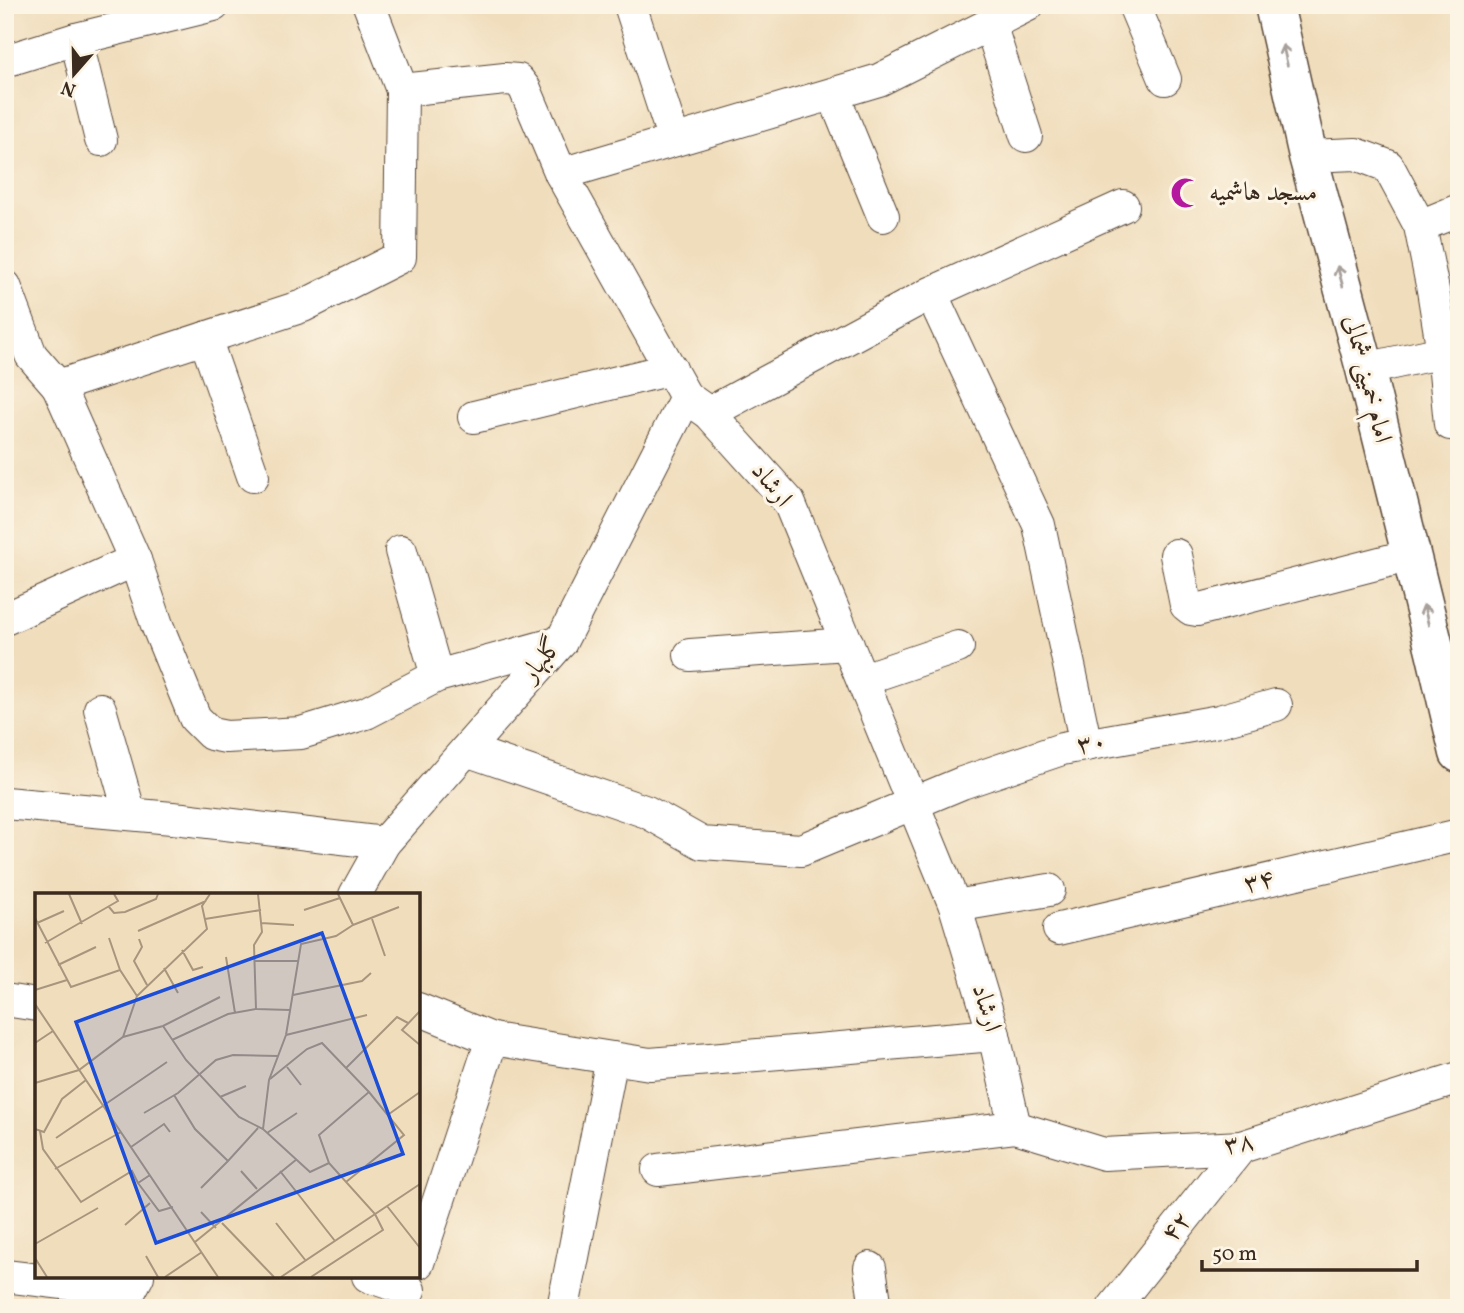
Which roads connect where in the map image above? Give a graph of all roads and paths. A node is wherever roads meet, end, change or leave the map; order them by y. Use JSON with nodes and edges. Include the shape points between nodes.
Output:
{"nodes":[{"id":1,"x":369,"y":5,"type":"edge"},
{"id":2,"x":630,"y":5,"type":"edge"},
{"id":3,"x":1028,"y":5,"type":"edge"},
{"id":4,"x":1134,"y":5,"type":"edge"},
{"id":5,"x":1274,"y":5,"type":"edge"},
{"id":6,"x":205,"y":7,"type":"edge"},
{"id":7,"x":990,"y":24,"type":"junction"},
{"id":8,"x":76,"y":39,"type":"junction"},
{"id":9,"x":5,"y":61,"type":"edge"},
{"id":10,"x":1166,"y":79,"type":"dead end"},
{"id":11,"x":402,"y":90,"type":"junction"},
{"id":12,"x":833,"y":94,"type":"junction"},
{"id":13,"x":1026,"y":136,"type":"dead end"},
{"id":14,"x":100,"y":140,"type":"dead end"},
{"id":15,"x":674,"y":140,"type":"junction"},
{"id":16,"x":1308,"y":156,"type":"junction"},
{"id":17,"x":561,"y":174,"type":"junction"},
{"id":18,"x":1123,"y":206,"type":"dead end"},
{"id":19,"x":1459,"y":210,"type":"edge"},
{"id":20,"x":883,"y":216,"type":"dead end"},
{"id":21,"x":1420,"y":226,"type":"junction"},
{"id":22,"x":5,"y":286,"type":"edge"},
{"id":23,"x":931,"y":293,"type":"junction"},
{"id":24,"x":205,"y":338,"type":"junction"},
{"id":25,"x":1443,"y":352,"type":"junction"},
{"id":26,"x":671,"y":369,"type":"junction"},
{"id":27,"x":1365,"y":369,"type":"junction"},
{"id":28,"x":58,"y":386,"type":"junction"},
{"id":29,"x":698,"y":405,"type":"junction"},
{"id":30,"x":474,"y":417,"type":"dead end"},
{"id":31,"x":1459,"y":423,"type":"edge"},
{"id":32,"x":253,"y":476,"type":"dead end"},
{"id":33,"x":401,"y":551,"type":"dead end"},
{"id":34,"x":1176,"y":555,"type":"dead end"},
{"id":35,"x":1411,"y":555,"type":"junction"},
{"id":36,"x":135,"y":560,"type":"junction"},
{"id":37,"x":5,"y":619,"type":"edge"},
{"id":38,"x":561,"y":642,"type":"junction"},
{"id":39,"x":848,"y":644,"type":"junction"},
{"id":40,"x":958,"y":647,"type":"dead end"},
{"id":41,"x":1447,"y":649,"type":"edge"},
{"id":42,"x":690,"y":655,"type":"dead end"},
{"id":43,"x":437,"y":676,"type":"junction"},
{"id":44,"x":863,"y":679,"type":"junction"},
{"id":45,"x":1276,"y":705,"type":"dead end"},
{"id":46,"x":100,"y":709,"type":"dead end"},
{"id":47,"x":1086,"y":745,"type":"junction"},
{"id":48,"x":466,"y":750,"type":"junction"},
{"id":49,"x":1459,"y":753,"type":"edge"},
{"id":50,"x":5,"y":803,"type":"edge"},
{"id":51,"x":915,"y":804,"type":"junction"},
{"id":52,"x":130,"y":814,"type":"junction"},
{"id":53,"x":1459,"y":835,"type":"edge"},
{"id":54,"x":384,"y":843,"type":"junction"},
{"id":55,"x":1049,"y":890,"type":"dead end"},
{"id":56,"x":356,"y":893,"type":"edge"},
{"id":57,"x":956,"y":906,"type":"junction"},
{"id":58,"x":1059,"y":929,"type":"dead end"},
{"id":59,"x":5,"y":1000,"type":"edge"},
{"id":60,"x":35,"y":1005,"type":"edge"},
{"id":61,"x":420,"y":1010,"type":"edge"},
{"id":62,"x":994,"y":1035,"type":"junction"},
{"id":63,"x":492,"y":1040,"type":"junction"},
{"id":64,"x":612,"y":1058,"type":"junction"},
{"id":65,"x":1459,"y":1078,"type":"edge"},
{"id":66,"x":1015,"y":1127,"type":"junction"},
{"id":67,"x":1241,"y":1147,"type":"junction"},
{"id":68,"x":658,"y":1170,"type":"dead end"},
{"id":69,"x":420,"y":1257,"type":"edge"},
{"id":70,"x":870,"y":1268,"type":"dead end"},
{"id":71,"x":5,"y":1276,"type":"edge"},
{"id":72,"x":137,"y":1278,"type":"edge"},
{"id":73,"x":379,"y":1278,"type":"edge"},
{"id":74,"x":411,"y":1284,"type":"edge"},
{"id":75,"x":563,"y":1308,"type":"edge"},
{"id":76,"x":876,"y":1308,"type":"edge"},
{"id":77,"x":1113,"y":1308,"type":"edge"}],
"edges":[{"from":1,"to":11,"type":"street"},
{"from":2,"to":15,"type":"street"},
{"from":3,"to":7,"type":"street"},
{"from":4,"to":10,"type":"street"},
{"from":16,"to":5,"type":"main road","name":"امام خمینی شمالی","one_way":true},
{"from":6,"to":8,"type":"street"},
{"from":7,"to":12,"type":"street","via":[[879,80]]},
{"from":7,"to":13,"type":"street"},
{"from":8,"to":9,"type":"street"},
{"from":8,"to":14,"type":"street"},
{"from":11,"to":17,"type":"street","name":"ارشاد","via":[[518,80]]},
{"from":11,"to":24,"type":"street","via":[[400,257],[303,306]]},
{"from":12,"to":15,"type":"street"},
{"from":12,"to":20,"type":"street"},
{"from":15,"to":17,"type":"street"},
{"from":16,"to":21,"type":"street","via":[[1356,154],[1388,166]]},
{"from":27,"to":16,"type":"main road","name":"امام خمینی شمالی","one_way":true},
{"from":17,"to":26,"type":"street","name":"ارشاد"},
{"from":18,"to":23,"type":"street"},
{"from":19,"to":21,"type":"street"},
{"from":21,"to":25,"type":"street"},
{"from":22,"to":28,"type":"street","via":[[31,355]]},
{"from":23,"to":29,"type":"street"},
{"from":23,"to":47,"type":"street","via":[[1039,525]]},
{"from":24,"to":28,"type":"street"},
{"from":24,"to":32,"type":"street"},
{"from":25,"to":27,"type":"street"},
{"from":25,"to":31,"type":"street","via":[[1450,424]]},
{"from":26,"to":29,"type":"street","name":"ارشاد"},
{"from":26,"to":30,"type":"street"},
{"from":27,"to":35,"type":"main road","name":"امام خمینی شمالی"},
{"from":28,"to":36,"type":"street"},
{"from":29,"to":38,"type":"street","name":"گلبهار"},
{"from":29,"to":39,"type":"street","name":"ارشاد","via":[[789,502]]},
{"from":33,"to":43,"type":"street"},
{"from":34,"to":35,"type":"street","via":[[1186,605],[1197,610]]},
{"from":41,"to":35,"type":"main road","name":"امام خمینی شمالی","one_way":true},
{"from":36,"to":37,"type":"street"},
{"from":36,"to":43,"type":"street","via":[[195,718],[211,734],[301,733],[366,713]]},
{"from":38,"to":43,"type":"street"},
{"from":38,"to":48,"type":"street","name":"گلبهار"},
{"from":39,"to":42,"type":"street"},
{"from":39,"to":44,"type":"street","name":"ارشاد"},
{"from":40,"to":44,"type":"street"},
{"from":41,"to":49,"type":"main road","name":"امام خمینی شمالی"},
{"from":44,"to":51,"type":"street","name":"ارشاد"},
{"from":45,"to":47,"type":"street","name":"۳۰","via":[[1219,721]]},
{"from":46,"to":52,"type":"street"},
{"from":47,"to":51,"type":"street","name":"۳۰","via":[[962,783]]},
{"from":48,"to":51,"type":"street","name":"۳۰","via":[[647,812],[702,843],[801,850]]},
{"from":48,"to":54,"type":"street","name":"گلبهار"},
{"from":50,"to":52,"type":"street"},
{"from":51,"to":57,"type":"street","name":"ارشاد"},
{"from":52,"to":54,"type":"street"},
{"from":53,"to":58,"type":"street","name":"۳۴"},
{"from":54,"to":56,"type":"street","name":"گلبهار"},
{"from":55,"to":57,"type":"street"},
{"from":57,"to":62,"type":"street","name":"ارشاد"},
{"from":59,"to":60,"type":"street"},
{"from":61,"to":63,"type":"street"},
{"from":62,"to":64,"type":"street","via":[[650,1063]]},
{"from":62,"to":66,"type":"street","name":"ارشاد"},
{"from":63,"to":64,"type":"street"},
{"from":63,"to":69,"type":"street"},
{"from":64,"to":75,"type":"street"},
{"from":65,"to":67,"type":"street","name":"۳۸"},
{"from":66,"to":67,"type":"street","name":"۳۸","via":[[1104,1154]]},
{"from":66,"to":68,"type":"street"},
{"from":67,"to":77,"type":"street","name":"۴۲"},
{"from":70,"to":76,"type":"street"},
{"from":71,"to":72,"type":"street","via":[[130,1291]]},
{"from":73,"to":74,"type":"street"}]}
